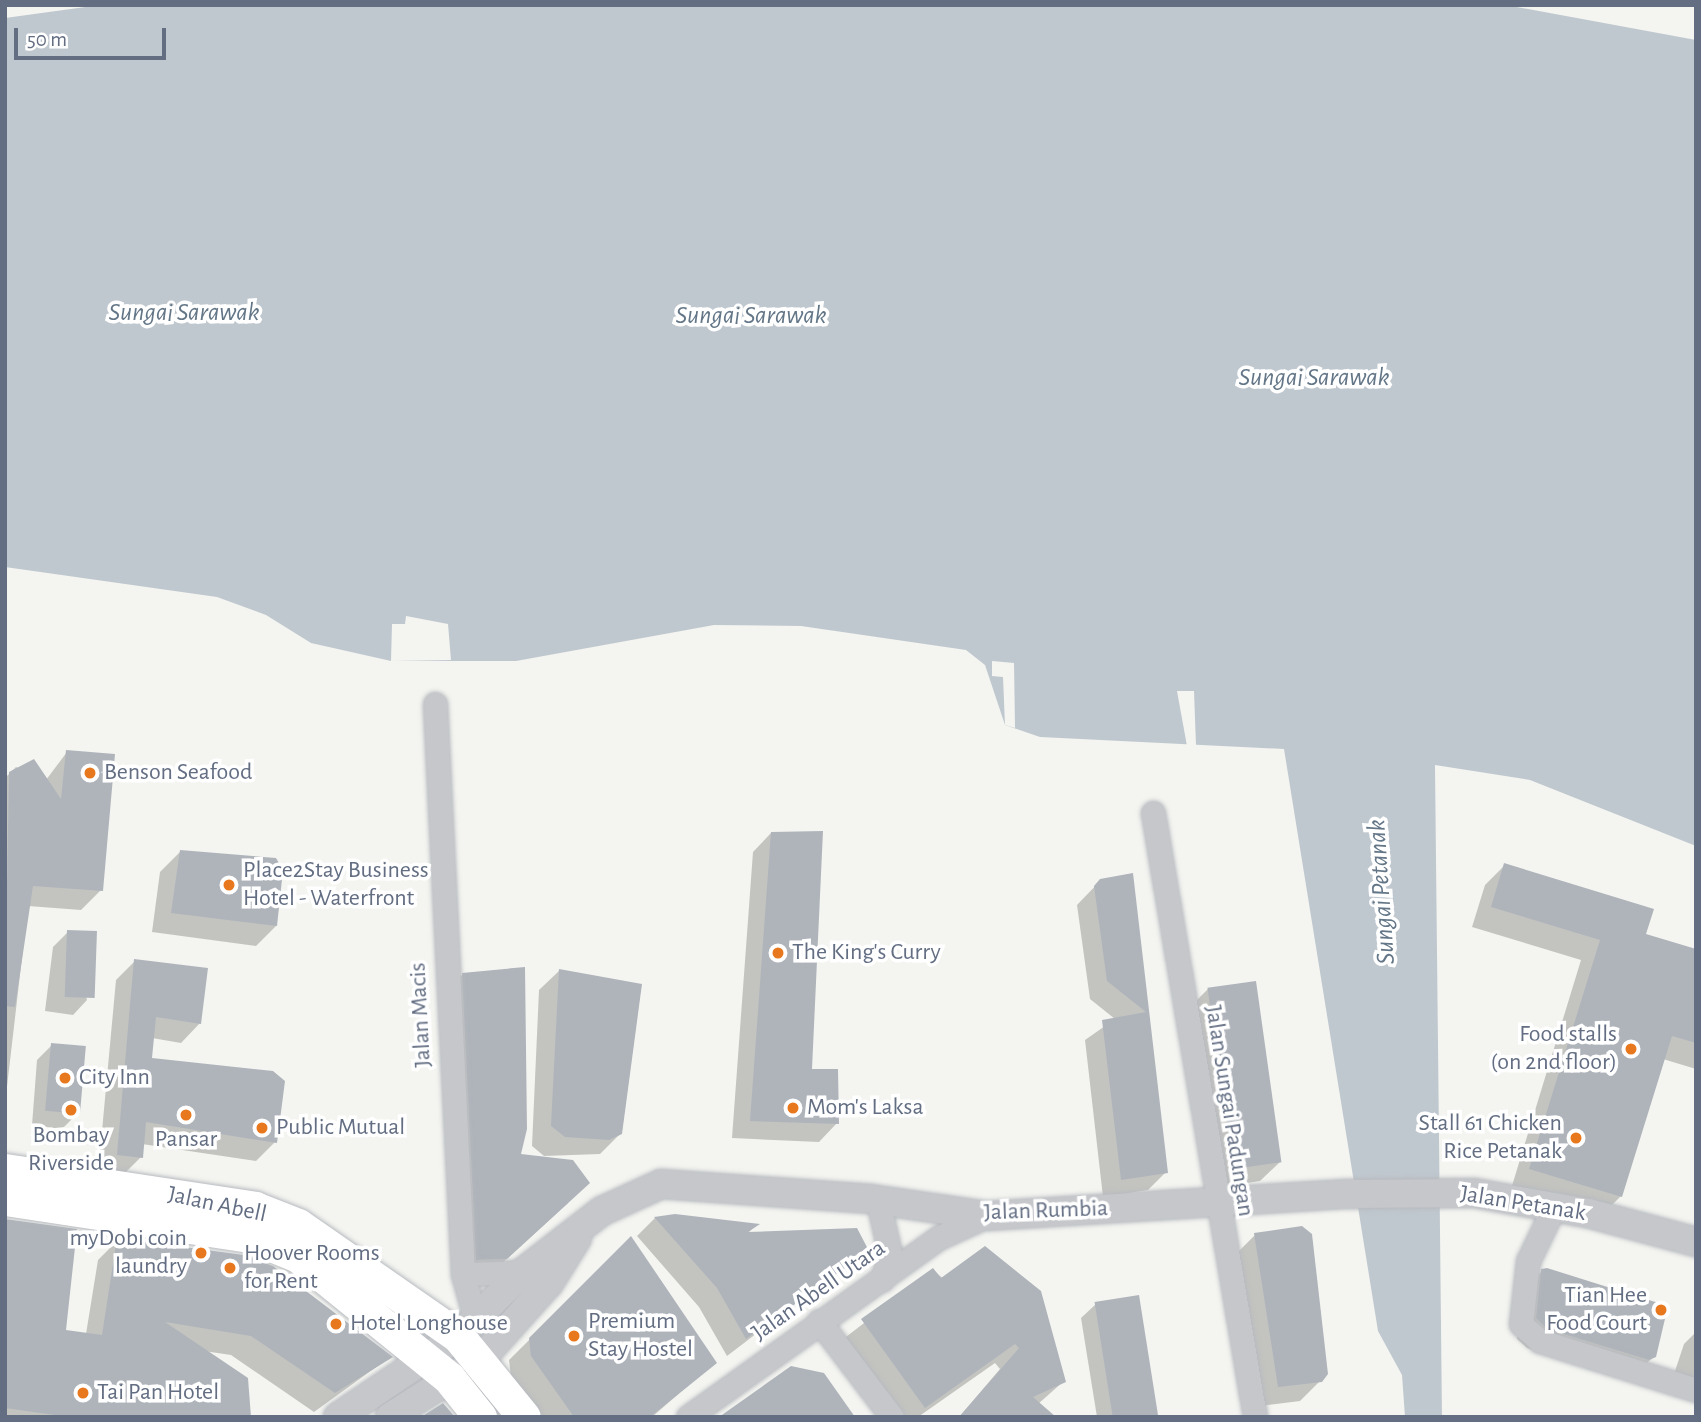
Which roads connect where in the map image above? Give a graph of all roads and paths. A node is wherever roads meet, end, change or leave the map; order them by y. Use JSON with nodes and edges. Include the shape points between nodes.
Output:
{"nodes":[{"id":1,"x":435,"y":704,"type":"dead end"},
{"id":2,"x":1153,"y":813,"type":"dead end"},
{"id":3,"x":5,"y":1170,"type":"edge"},
{"id":4,"x":1347,"y":1194,"type":"joint"},
{"id":5,"x":5,"y":1199,"type":"edge"},
{"id":6,"x":878,"y":1201,"type":"junction"},
{"id":7,"x":1216,"y":1203,"type":"junction"},
{"id":8,"x":1555,"y":1205,"type":"junction"},
{"id":9,"x":986,"y":1216,"type":"junction"},
{"id":10,"x":586,"y":1223,"type":"junction"},
{"id":11,"x":1696,"y":1242,"type":"edge"},
{"id":12,"x":523,"y":1272,"type":"junction"},
{"id":13,"x":463,"y":1274,"type":"junction"},
{"id":14,"x":882,"y":1280,"type":"junction"},
{"id":15,"x":819,"y":1321,"type":"junction"},
{"id":16,"x":472,"y":1339,"type":"junction"},
{"id":17,"x":438,"y":1368,"type":"junction"},
{"id":18,"x":1696,"y":1390,"type":"edge"},
{"id":19,"x":338,"y":1417,"type":"edge"},
{"id":20,"x":390,"y":1417,"type":"edge"},
{"id":21,"x":480,"y":1417,"type":"edge"},
{"id":22,"x":524,"y":1417,"type":"edge"},
{"id":23,"x":688,"y":1417,"type":"edge"},
{"id":24,"x":892,"y":1417,"type":"edge"},
{"id":25,"x":1255,"y":1417,"type":"edge"}],
"edges":[{"from":1,"to":13,"type":"street","name":"Jalan Macis"},
{"from":2,"to":7,"type":"street","name":"Jalan Sungai Padungan"},
{"from":3,"to":16,"type":"main road","name":"Jalan Abell","via":[[256,1208],[315,1235]]},
{"from":4,"to":7,"type":"street","name":"Jalan Rumbia"},
{"from":4,"to":8,"type":"street","name":"Jalan Petanak","via":[[1456,1193]]},
{"from":5,"to":17,"type":"main road","name":"Jalan Abell","via":[[249,1236],[298,1256]]},
{"from":6,"to":9,"type":"street","name":"Jalan Rumbia"},
{"from":6,"to":10,"type":"street","name":"Jalan Rumbia","via":[[661,1184],[625,1196]]},
{"from":6,"to":14,"type":"street","via":[[890,1254]]},
{"from":7,"to":9,"type":"street","name":"Jalan Rumbia"},
{"from":7,"to":25,"type":"street","name":"Jalan Sungai Padungan"},
{"from":8,"to":11,"type":"street","name":"Jalan Petanak"},
{"from":8,"to":18,"type":"street","via":[[1528,1261],[1521,1324],[1540,1341]]},
{"from":9,"to":14,"type":"street","name":"Jalan Abell Utara","via":[[938,1238]]},
{"from":10,"to":12,"type":"street"},
{"from":10,"to":16,"type":"street","via":[[549,1283]]},
{"from":12,"to":13,"type":"street"},
{"from":12,"to":16,"type":"street"},
{"from":13,"to":16,"type":"street","name":"Jalan Macis"},
{"from":14,"to":15,"type":"street","name":"Jalan Abell Utara"},
{"from":15,"to":23,"type":"street","name":"Jalan Abell Utara"},
{"from":15,"to":24,"type":"street"},
{"from":16,"to":17,"type":"street"},
{"from":16,"to":22,"type":"main road","name":"Jalan Abell"},
{"from":17,"to":19,"type":"street"},
{"from":17,"to":20,"type":"street"},
{"from":17,"to":21,"type":"main road","name":"Jalan Abell"}]}
